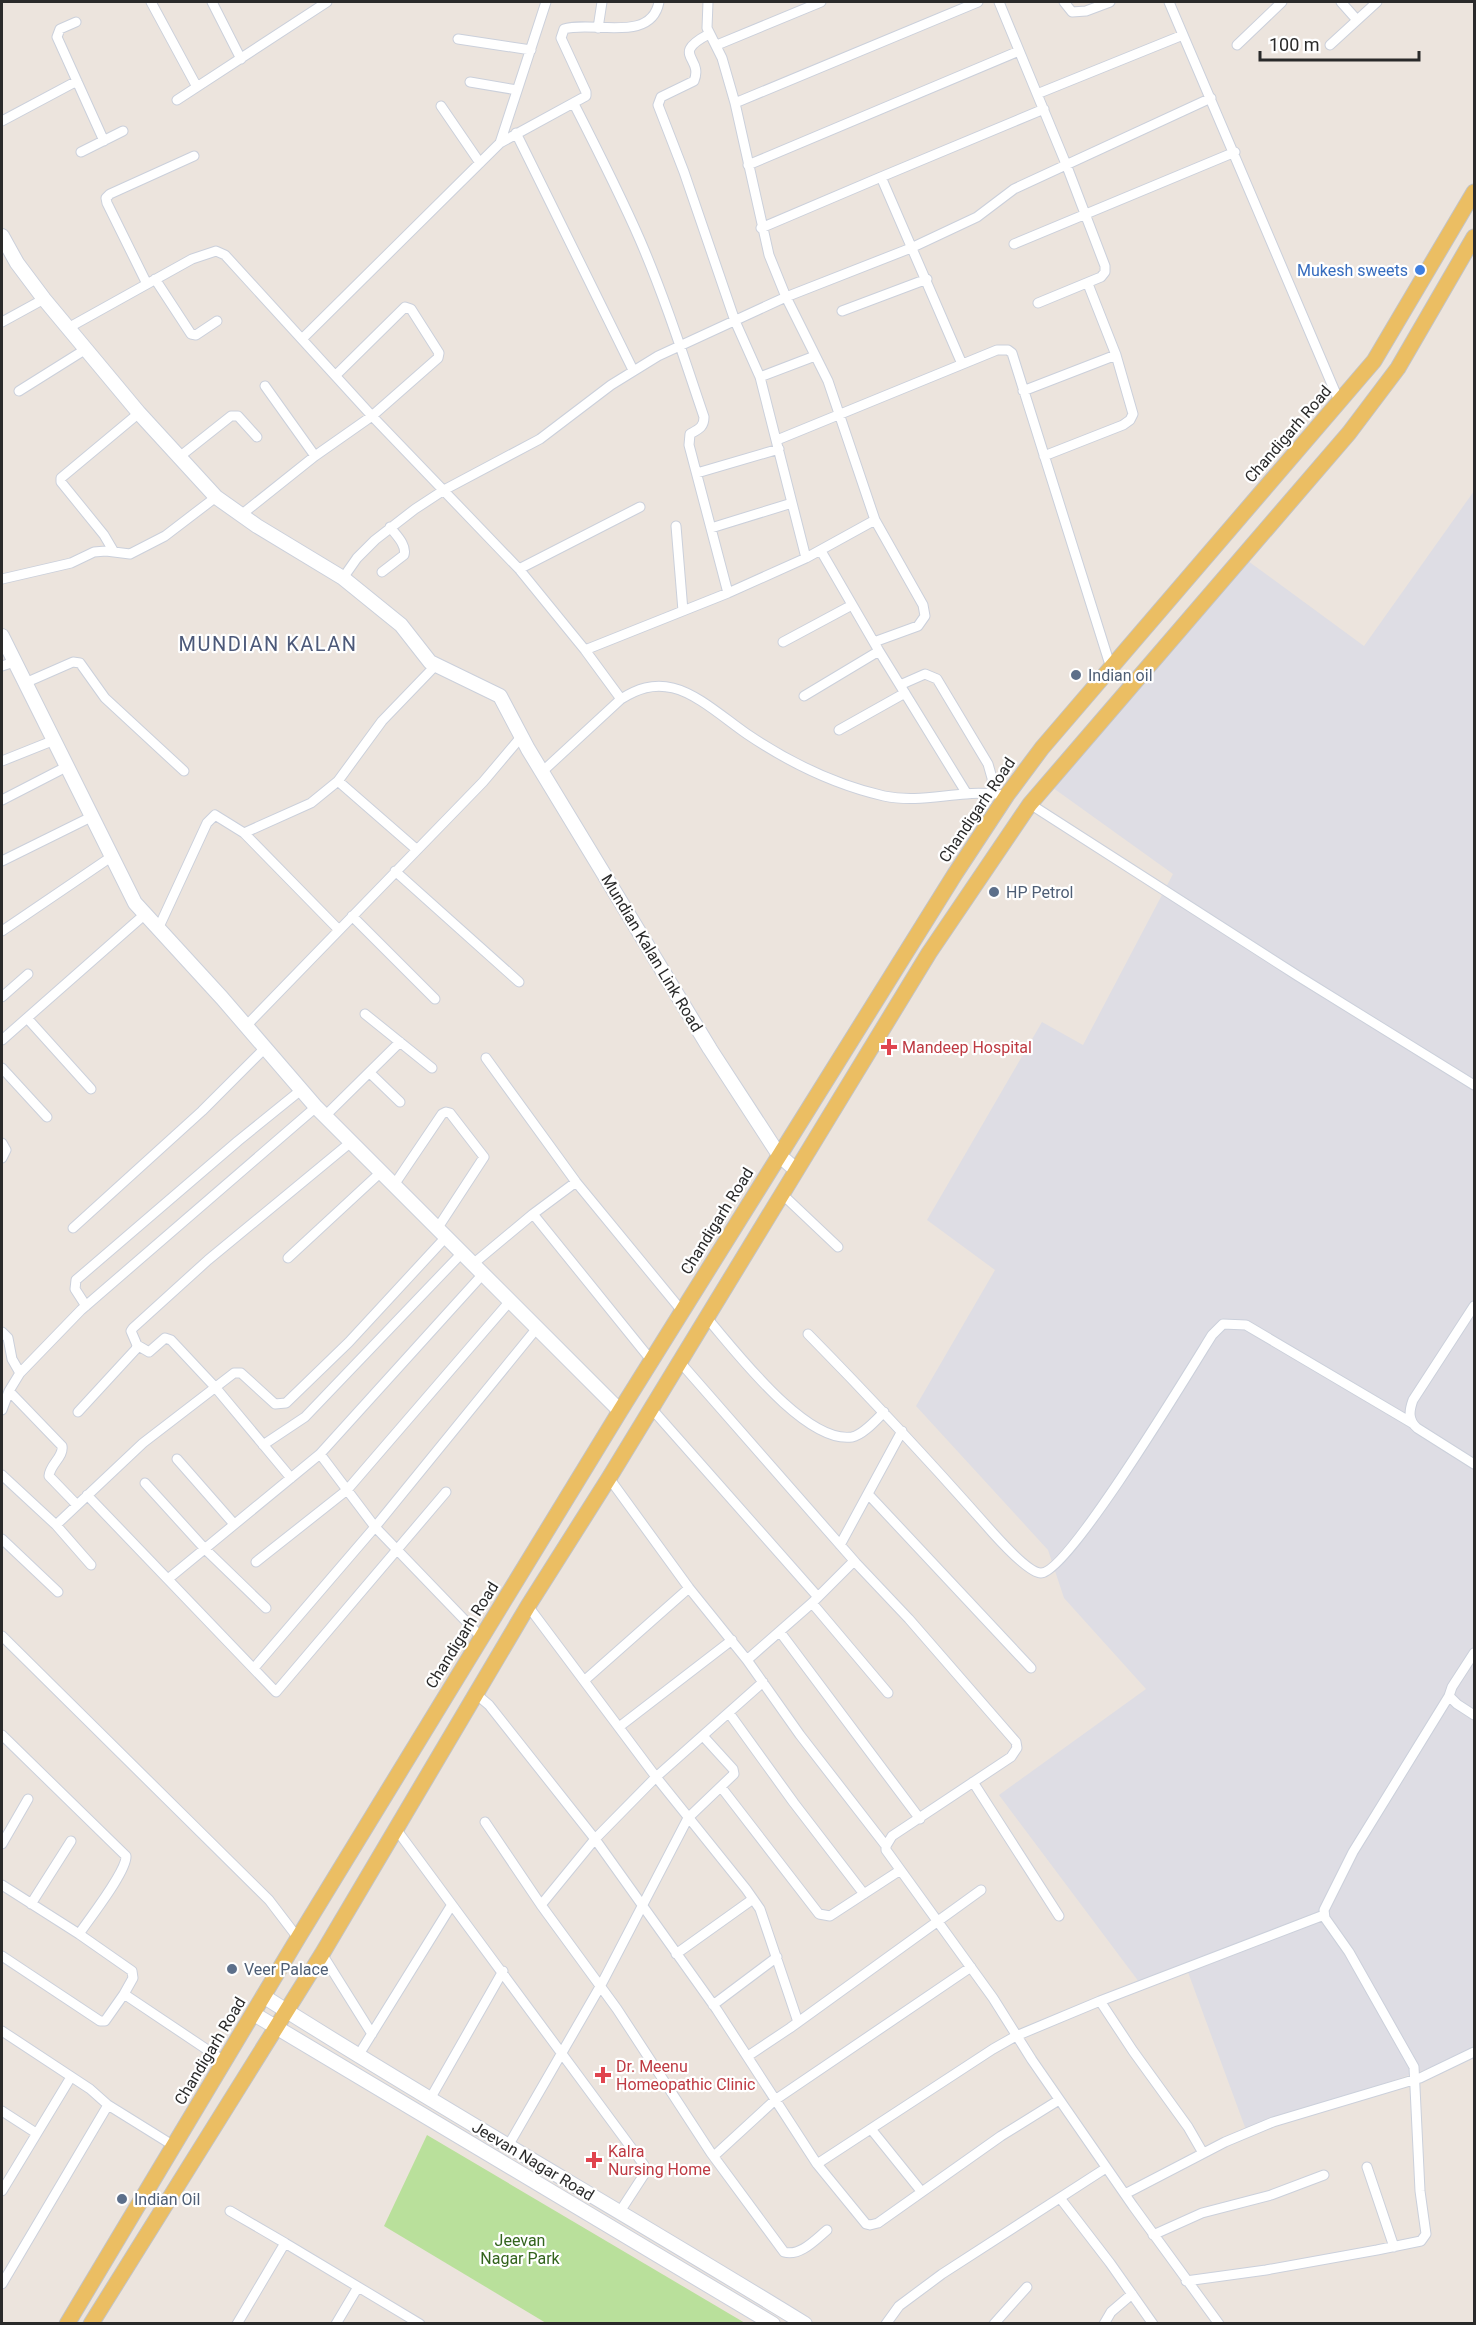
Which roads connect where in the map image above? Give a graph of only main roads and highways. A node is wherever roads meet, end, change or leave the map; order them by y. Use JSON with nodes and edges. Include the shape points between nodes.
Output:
{"nodes":[{"id":1,"x":1474,"y":192,"type":"edge"},
{"id":2,"x":1474,"y":237,"type":"edge"},
{"id":3,"x":67,"y":2324,"type":"edge"},
{"id":4,"x":91,"y":2324,"type":"edge"}],
"edges":[{"from":1,"to":3,"type":"main road","name":"Chandigarh Road","via":[[1374,361],[1000,795],[949,884],[651,1360],[298,1938]]},
{"from":2,"to":4,"type":"main road","via":[[1398,368],[1349,433],[1030,804],[929,953],[528,1606],[322,1954]]}]}
